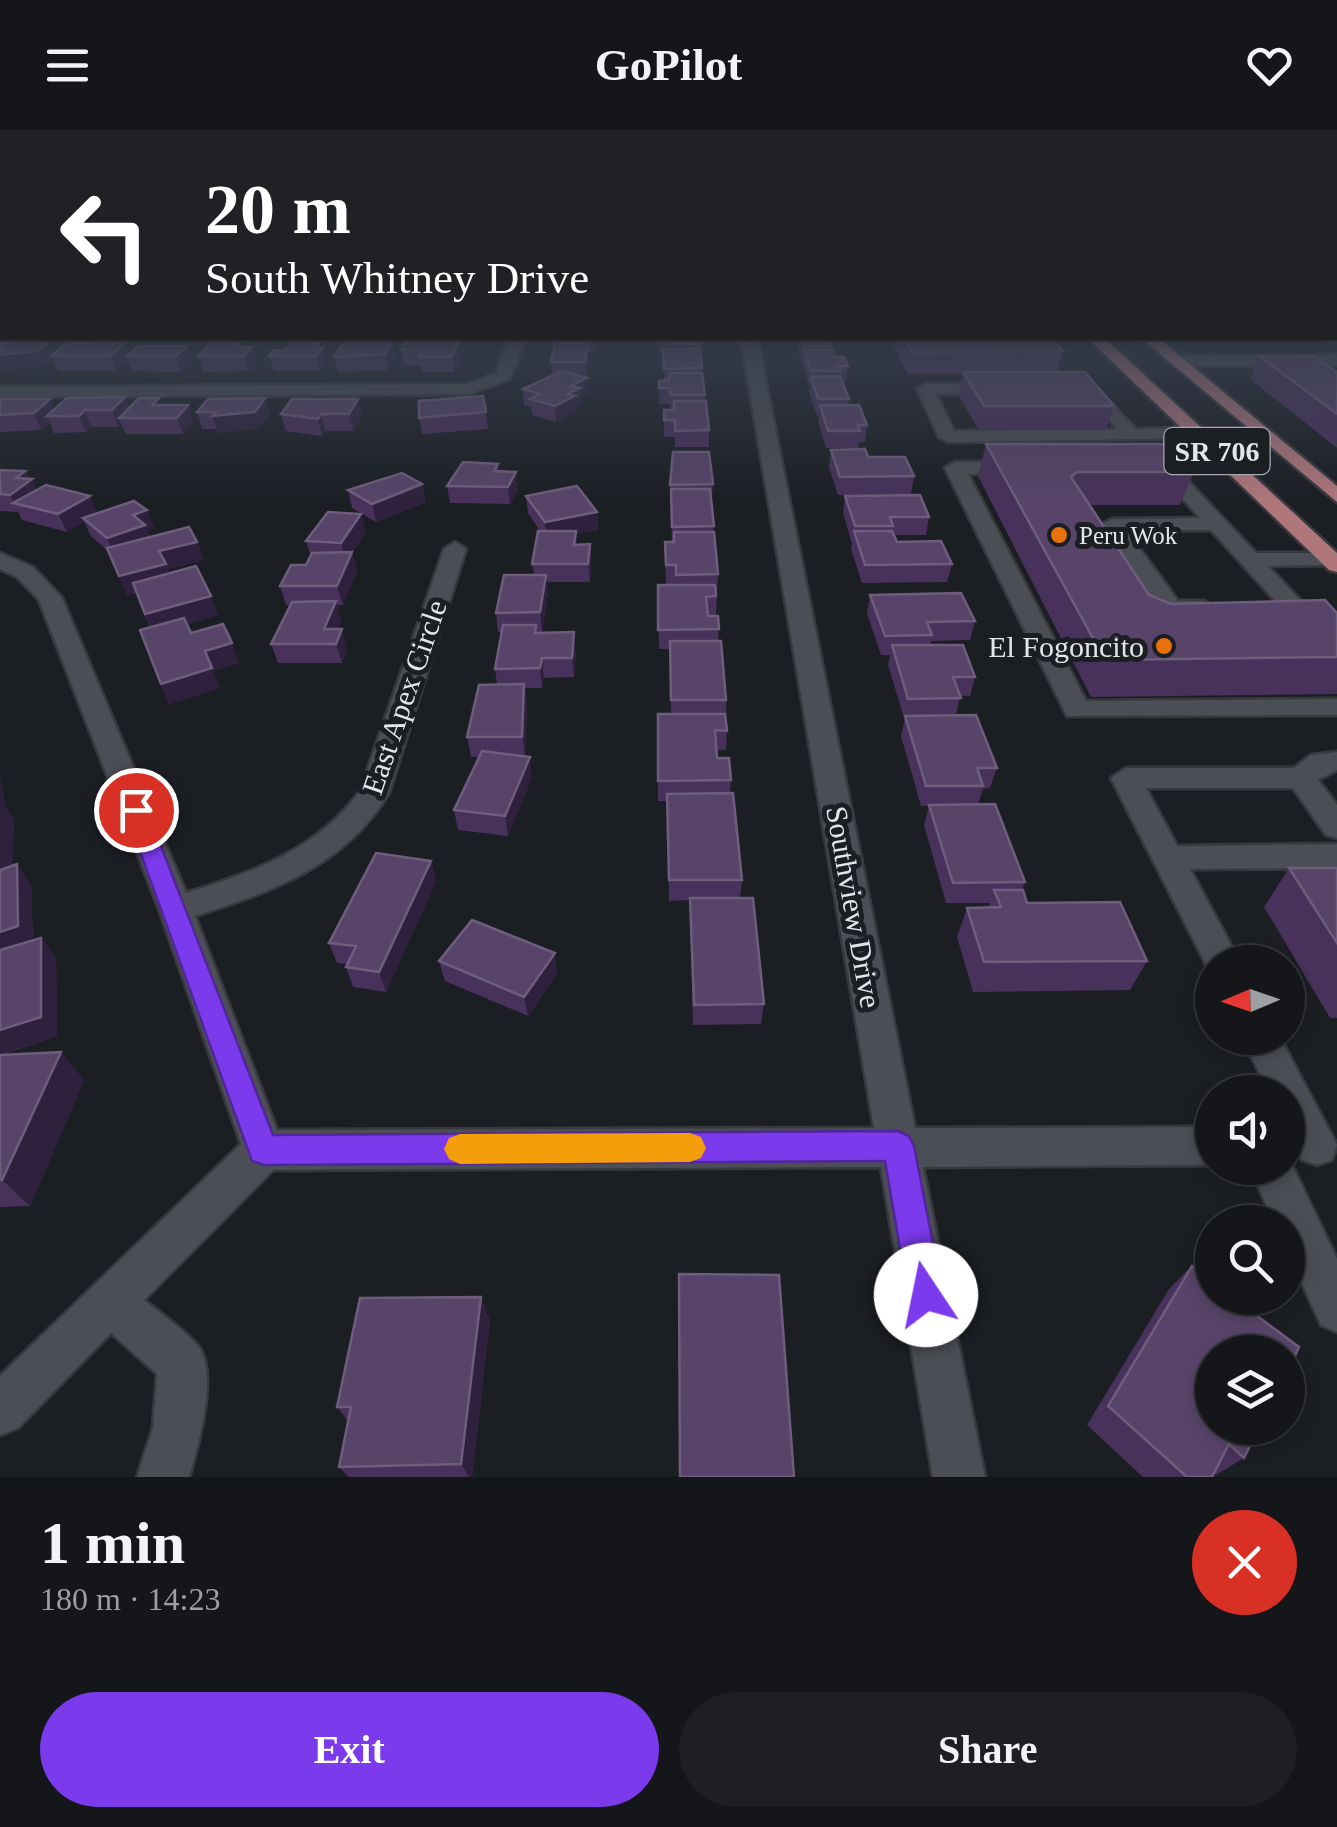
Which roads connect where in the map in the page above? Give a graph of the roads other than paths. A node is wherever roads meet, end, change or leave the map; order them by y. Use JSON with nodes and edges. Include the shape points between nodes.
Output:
{"nodes":[{"id":1,"x":498,"y":379,"type":"edge"},
{"id":2,"x":757,"y":379,"type":"edge"},
{"id":3,"x":1139,"y":379,"type":"edge"},
{"id":4,"x":1198,"y":379,"type":"edge"},
{"id":5,"x":1018,"y":389,"type":"edge"},
{"id":6,"x":1074,"y":389,"type":"edge"},
{"id":7,"x":0,"y":392,"type":"edge"},
{"id":8,"x":1197,"y":433,"type":"junction"},
{"id":9,"x":1131,"y":434,"type":"junction"},
{"id":10,"x":1051,"y":468,"type":"edge"},
{"id":11,"x":1127,"y":468,"type":"edge"},
{"id":12,"x":1334,"y":489,"type":"edge"},
{"id":13,"x":1224,"y":532,"type":"junction"},
{"id":14,"x":1309,"y":539,"type":"junction"},
{"id":15,"x":456,"y":549,"type":"dead end"},
{"id":16,"x":0,"y":560,"type":"edge"},
{"id":17,"x":1250,"y":560,"type":"junction"},
{"id":18,"x":1333,"y":562,"type":"edge"},
{"id":19,"x":1258,"y":607,"type":"edge"},
{"id":20,"x":1292,"y":607,"type":"junction"},
{"id":21,"x":1223,"y":608,"type":"edge"},
{"id":22,"x":1337,"y":654,"type":"edge"},
{"id":23,"x":1337,"y":707,"type":"edge"},
{"id":24,"x":1337,"y":762,"type":"edge"},
{"id":25,"x":1302,"y":778,"type":"junction"},
{"id":26,"x":1337,"y":827,"type":"edge"},
{"id":27,"x":1337,"y":856,"type":"edge"},
{"id":28,"x":1168,"y":858,"type":"junction"},
{"id":29,"x":176,"y":910,"type":"junction"},
{"id":30,"x":1213,"y":945,"type":"edge"},
{"id":31,"x":1269,"y":1055,"type":"edge"},
{"id":32,"x":898,"y":1146,"type":"junction"},
{"id":33,"x":1195,"y":1146,"type":"edge"},
{"id":34,"x":1314,"y":1146,"type":"edge"},
{"id":35,"x":264,"y":1150,"type":"junction"},
{"id":36,"x":1279,"y":1185,"type":"edge"},
{"id":37,"x":110,"y":1302,"type":"junction"},
{"id":38,"x":1337,"y":1309,"type":"edge"},
{"id":39,"x":0,"y":1410,"type":"edge"},
{"id":40,"x":163,"y":1477,"type":"edge"},
{"id":41,"x":959,"y":1477,"type":"edge"}],
"edges":[{"from":1,"to":7,"type":"street","via":[[452,391]]},
{"from":2,"to":32,"type":"street","name":"Southview Drive"},
{"from":3,"to":8,"type":"main road","number":"SR 706"},
{"from":4,"to":12,"type":"main road","number":"SR 706"},
{"from":5,"to":9,"type":"street","via":[[925,389],[948,436]]},
{"from":6,"to":9,"type":"street","via":[[1092,389]]},
{"from":8,"to":9,"type":"street"},
{"from":8,"to":14,"type":"main road","number":"SR 706"},
{"from":10,"to":23,"type":"street","via":[[955,468],[1077,710]]},
{"from":11,"to":13,"type":"street","via":[[1165,468]]},
{"from":13,"to":14,"type":"street"},
{"from":13,"to":17,"type":"street"},
{"from":13,"to":21,"type":"street","via":[[1112,526],[1171,608]]},
{"from":14,"to":18,"type":"main road","number":"SR 706"},
{"from":15,"to":29,"type":"street","name":"East Apex Circle","via":[[362,812],[298,865]]},
{"from":16,"to":29,"type":"street","via":[[25,572],[50,598]]},
{"from":17,"to":18,"type":"street"},
{"from":17,"to":20,"type":"street"},
{"from":19,"to":20,"type":"street"},
{"from":20,"to":22,"type":"street"},
{"from":24,"to":25,"type":"street","via":[[1320,762]]},
{"from":25,"to":26,"type":"street"},
{"from":25,"to":28,"type":"street","via":[[1126,778]]},
{"from":27,"to":28,"type":"street"},
{"from":28,"to":30,"type":"street"},
{"from":29,"to":35,"type":"street"},
{"from":31,"to":34,"type":"street"},
{"from":32,"to":33,"type":"street"},
{"from":32,"to":35,"type":"street"},
{"from":32,"to":41,"type":"street","name":"Southview Drive"},
{"from":35,"to":37,"type":"street"},
{"from":36,"to":38,"type":"street"},
{"from":37,"to":39,"type":"street"},
{"from":37,"to":40,"type":"street","via":[[182,1364],[178,1428]]}]}
